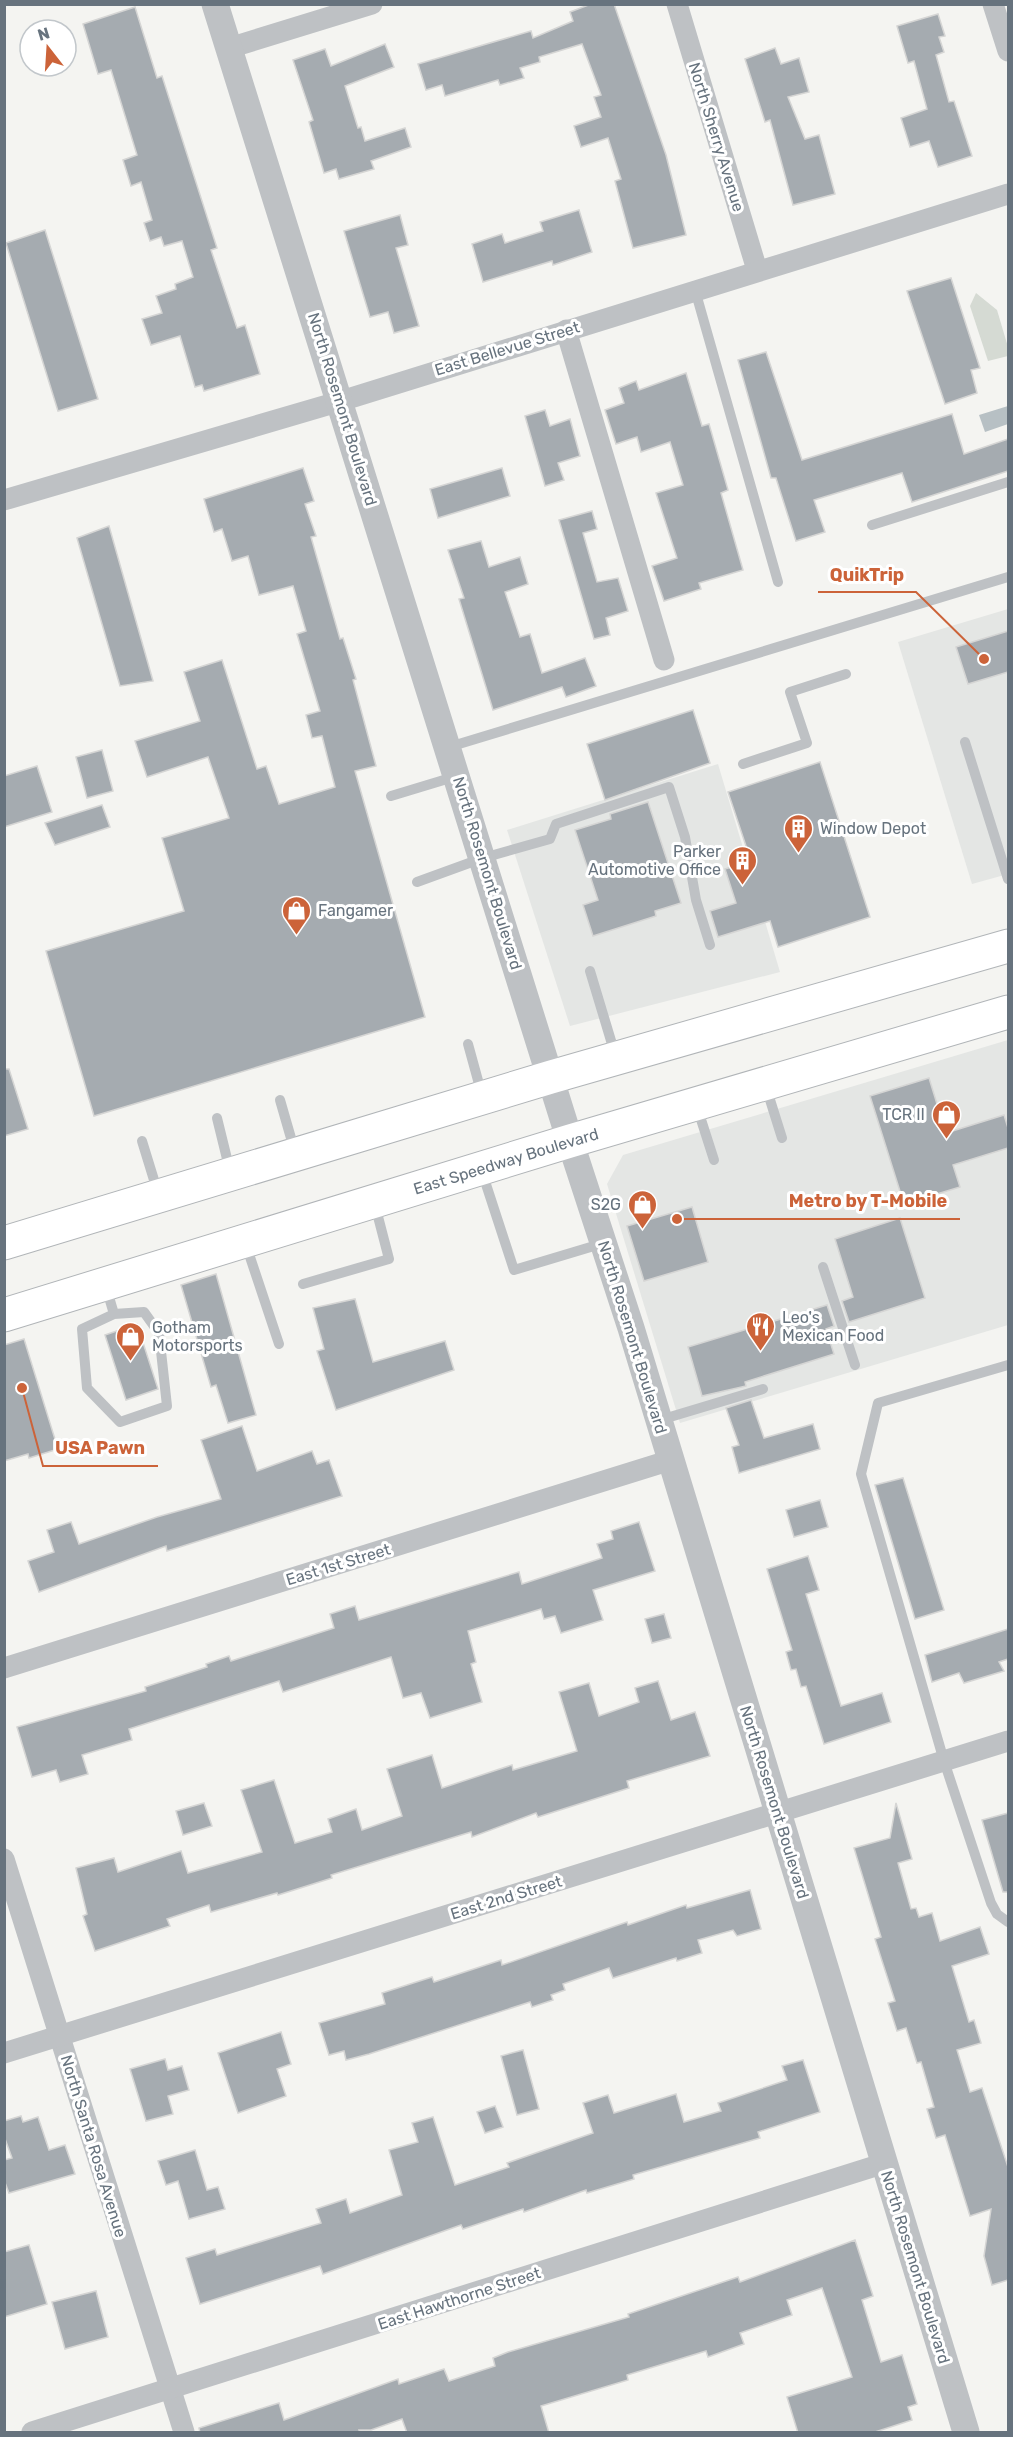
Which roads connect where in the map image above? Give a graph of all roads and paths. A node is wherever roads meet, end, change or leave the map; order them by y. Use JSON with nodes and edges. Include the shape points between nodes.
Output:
{"nodes":[{"id":1,"x":215,"y":4,"type":"edge"},
{"id":2,"x":372,"y":4,"type":"edge"},
{"id":3,"x":677,"y":4,"type":"edge"},
{"id":4,"x":993,"y":4,"type":"edge"},
{"id":5,"x":229,"y":48,"type":"junction"},
{"id":6,"x":1008,"y":51,"type":"edge"},
{"id":7,"x":1008,"y":194,"type":"edge"},
{"id":8,"x":757,"y":270,"type":"junction"},
{"id":9,"x":695,"y":290,"type":"junction"},
{"id":10,"x":566,"y":330,"type":"junction"},
{"id":11,"x":341,"y":401,"type":"junction"},
{"id":12,"x":1008,"y":482,"type":"edge"},
{"id":13,"x":4,"y":500,"type":"edge"},
{"id":14,"x":872,"y":525,"type":"dead end"},
{"id":15,"x":1008,"y":577,"type":"edge"},
{"id":16,"x":778,"y":582,"type":"dead end"},
{"id":17,"x":664,"y":660,"type":"dead end"},
{"id":18,"x":846,"y":674,"type":"dead end"},
{"id":19,"x":966,"y":742,"type":"dead end"},
{"id":20,"x":449,"y":747,"type":"junction"},
{"id":21,"x":743,"y":764,"type":"dead end"},
{"id":22,"x":458,"y":776,"type":"junction"},
{"id":23,"x":392,"y":796,"type":"dead end"},
{"id":24,"x":483,"y":858,"type":"junction"},
{"id":25,"x":1008,"y":879,"type":"edge"},
{"id":26,"x":417,"y":882,"type":"dead end"},
{"id":27,"x":710,"y":945,"type":"dead end"},
{"id":28,"x":1008,"y":946,"type":"edge"},
{"id":29,"x":590,"y":971,"type":"dead end"},
{"id":30,"x":1008,"y":1012,"type":"edge"},
{"id":31,"x":468,"y":1044,"type":"dead end"},
{"id":32,"x":616,"y":1058,"type":"junction"},
{"id":33,"x":551,"y":1077,"type":"junction"},
{"id":34,"x":765,"y":1084,"type":"junction"},
{"id":35,"x":483,"y":1098,"type":"junction"},
{"id":36,"x":280,"y":1100,"type":"dead end"},
{"id":37,"x":696,"y":1104,"type":"junction"},
{"id":38,"x":217,"y":1118,"type":"dead end"},
{"id":39,"x":782,"y":1138,"type":"dead end"},
{"id":40,"x":142,"y":1142,"type":"dead end"},
{"id":41,"x":570,"y":1142,"type":"junction"},
{"id":42,"x":296,"y":1155,"type":"junction"},
{"id":43,"x":714,"y":1160,"type":"dead end"},
{"id":44,"x":481,"y":1169,"type":"junction"},
{"id":45,"x":231,"y":1174,"type":"junction"},
{"id":46,"x":159,"y":1196,"type":"junction"},
{"id":47,"x":374,"y":1202,"type":"junction"},
{"id":48,"x":245,"y":1241,"type":"junction"},
{"id":49,"x":4,"y":1243,"type":"edge"},
{"id":50,"x":603,"y":1243,"type":"junction"},
{"id":51,"x":823,"y":1267,"type":"dead end"},
{"id":52,"x":303,"y":1284,"type":"dead end"},
{"id":53,"x":110,"y":1299,"type":"junction"},
{"id":54,"x":4,"y":1315,"type":"edge"},
{"id":55,"x":279,"y":1344,"type":"dead end"},
{"id":56,"x":855,"y":1365,"type":"dead end"},
{"id":57,"x":1008,"y":1365,"type":"edge"},
{"id":58,"x":763,"y":1389,"type":"dead end"},
{"id":59,"x":659,"y":1420,"type":"junction"},
{"id":60,"x":671,"y":1460,"type":"junction"},
{"id":61,"x":4,"y":1668,"type":"edge"},
{"id":62,"x":1008,"y":1741,"type":"edge"},
{"id":63,"x":944,"y":1761,"type":"junction"},
{"id":64,"x":778,"y":1812,"type":"junction"},
{"id":65,"x":4,"y":1859,"type":"edge"},
{"id":66,"x":1008,"y":1922,"type":"edge"},
{"id":67,"x":60,"y":2037,"type":"junction"},
{"id":68,"x":4,"y":2054,"type":"edge"},
{"id":69,"x":885,"y":2163,"type":"junction"},
{"id":70,"x":170,"y":2389,"type":"junction"},
{"id":71,"x":32,"y":2433,"type":"edge"},
{"id":72,"x":184,"y":2433,"type":"edge"},
{"id":73,"x":966,"y":2433,"type":"edge"}],
"edges":[{"from":1,"to":5,"type":"street","name":"North Rosemont Boulevard"},
{"from":2,"to":5,"type":"street"},
{"from":3,"to":8,"type":"street","name":"North Sherry Avenue"},
{"from":4,"to":6,"type":"street"},
{"from":5,"to":11,"type":"street","name":"North Rosemont Boulevard"},
{"from":7,"to":8,"type":"street","name":"East Bellevue Street"},
{"from":8,"to":9,"type":"street","name":"East Bellevue Street"},
{"from":9,"to":10,"type":"street","name":"East Bellevue Street"},
{"from":9,"to":16,"type":"lane"},
{"from":10,"to":11,"type":"street","name":"East Bellevue Street"},
{"from":10,"to":17,"type":"street"},
{"from":11,"to":13,"type":"street","name":"East Bellevue Street"},
{"from":11,"to":20,"type":"street","name":"North Rosemont Boulevard"},
{"from":12,"to":14,"type":"lane"},
{"from":15,"to":20,"type":"lane"},
{"from":18,"to":21,"type":"lane","via":[[790,692],[807,743]]},
{"from":19,"to":25,"type":"lane"},
{"from":20,"to":22,"type":"street","name":"North Rosemont Boulevard"},
{"from":22,"to":23,"type":"lane"},
{"from":22,"to":24,"type":"street","name":"North Rosemont Boulevard"},
{"from":24,"to":26,"type":"lane"},
{"from":24,"to":27,"type":"lane","via":[[550,839],[556,824],[669,788],[685,837],[696,900]]},
{"from":24,"to":33,"type":"street","name":"North Rosemont Boulevard"},
{"from":28,"to":32,"type":"main road"},
{"from":29,"to":32,"type":"lane"},
{"from":30,"to":34,"type":"main road","name":"East Speedway Boulevard"},
{"from":31,"to":35,"type":"lane"},
{"from":32,"to":33,"type":"main road"},
{"from":33,"to":35,"type":"main road"},
{"from":33,"to":41,"type":"street","name":"North Rosemont Boulevard"},
{"from":34,"to":37,"type":"main road","name":"East Speedway Boulevard"},
{"from":34,"to":39,"type":"lane"},
{"from":35,"to":42,"type":"main road"},
{"from":36,"to":42,"type":"lane"},
{"from":37,"to":41,"type":"main road","name":"East Speedway Boulevard"},
{"from":37,"to":43,"type":"lane"},
{"from":38,"to":45,"type":"lane"},
{"from":40,"to":46,"type":"lane"},
{"from":41,"to":44,"type":"main road","name":"East Speedway Boulevard"},
{"from":41,"to":50,"type":"street","name":"North Rosemont Boulevard"},
{"from":42,"to":45,"type":"main road"},
{"from":44,"to":47,"type":"main road","name":"East Speedway Boulevard"},
{"from":44,"to":50,"type":"lane","via":[[514,1270]]},
{"from":45,"to":46,"type":"main road"},
{"from":46,"to":49,"type":"main road"},
{"from":47,"to":48,"type":"main road","name":"East Speedway Boulevard"},
{"from":47,"to":52,"type":"lane","via":[[389,1259]]},
{"from":48,"to":53,"type":"main road","name":"East Speedway Boulevard"},
{"from":48,"to":55,"type":"lane"},
{"from":50,"to":59,"type":"street","name":"North Rosemont Boulevard"},
{"from":51,"to":56,"type":"lane"},
{"from":53,"to":53,"type":"lane","via":[[144,1312],[159,1333],[167,1406],[120,1422],[87,1388],[82,1329]]},
{"from":53,"to":54,"type":"main road","name":"East Speedway Boulevard"},
{"from":57,"to":63,"type":"lane","via":[[878,1404],[861,1474]]},
{"from":58,"to":59,"type":"lane"},
{"from":59,"to":60,"type":"street","name":"North Rosemont Boulevard"},
{"from":60,"to":61,"type":"street","name":"East 1st Street"},
{"from":60,"to":64,"type":"street","name":"North Rosemont Boulevard"},
{"from":62,"to":63,"type":"street","name":"East 2nd Street"},
{"from":63,"to":64,"type":"street","name":"East 2nd Street"},
{"from":63,"to":66,"type":"lane","via":[[991,1903]]},
{"from":64,"to":67,"type":"street","name":"East 2nd Street"},
{"from":64,"to":69,"type":"street","name":"North Rosemont Boulevard"},
{"from":65,"to":67,"type":"street","name":"North Santa Rosa Avenue"},
{"from":67,"to":68,"type":"street","name":"East 2nd Street"},
{"from":67,"to":70,"type":"street","name":"North Santa Rosa Avenue"},
{"from":69,"to":70,"type":"street","name":"East Hawthorne Street"},
{"from":69,"to":73,"type":"street","name":"North Rosemont Boulevard"},
{"from":70,"to":71,"type":"street","name":"East Hawthorne Street"},
{"from":70,"to":72,"type":"street","name":"North Santa Rosa Avenue"}]}
